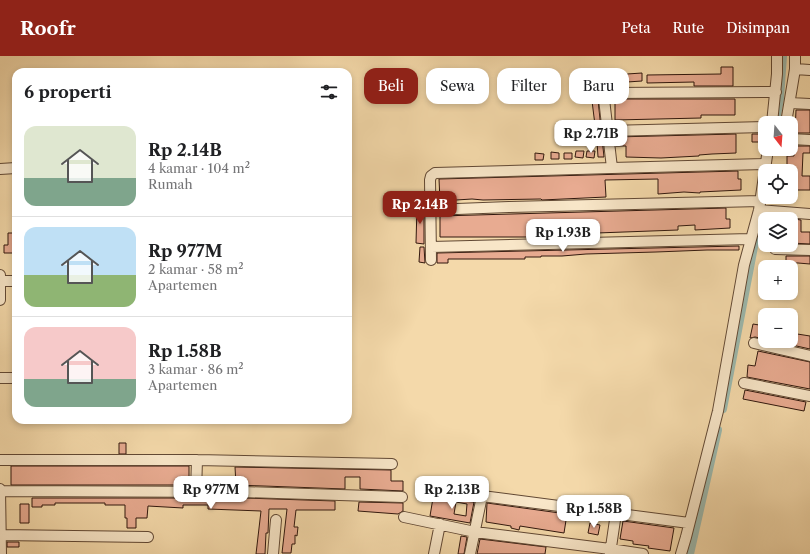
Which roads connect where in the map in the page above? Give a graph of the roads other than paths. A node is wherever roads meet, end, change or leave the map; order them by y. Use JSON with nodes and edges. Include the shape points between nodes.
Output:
{"nodes":[{"id":1,"x":777,"y":56,"type":"edge"},
{"id":2,"x":795,"y":56,"type":"edge"},
{"id":3,"x":795,"y":69,"type":"junction"},
{"id":4,"x":810,"y":70,"type":"edge"},
{"id":5,"x":776,"y":92,"type":"junction"},
{"id":6,"x":790,"y":103,"type":"junction"},
{"id":7,"x":810,"y":104,"type":"edge"},
{"id":8,"x":773,"y":116,"type":"edge"},
{"id":9,"x":787,"y":116,"type":"edge"},
{"id":10,"x":758,"y":127,"type":"edge"},
{"id":11,"x":608,"y":131,"type":"junction"},
{"id":12,"x":798,"y":139,"type":"edge"},
{"id":13,"x":810,"y":140,"type":"edge"},
{"id":14,"x":767,"y":156,"type":"edge"},
{"id":15,"x":758,"y":164,"type":"edge"},
{"id":16,"x":765,"y":164,"type":"edge"},
{"id":17,"x":12,"y":168,"type":"edge"},
{"id":18,"x":612,"y":168,"type":"junction"},
{"id":19,"x":0,"y":169,"type":"edge"},
{"id":20,"x":764,"y":204,"type":"edge"},
{"id":21,"x":764,"y":209,"type":"junction"},
{"id":22,"x":430,"y":210,"type":"junction"},
{"id":23,"x":810,"y":214,"type":"edge"},
{"id":24,"x":750,"y":239,"type":"junction"},
{"id":25,"x":431,"y":247,"type":"junction"},
{"id":26,"x":798,"y":250,"type":"edge"},
{"id":27,"x":810,"y":250,"type":"edge"},
{"id":28,"x":431,"y":260,"type":"dead end"},
{"id":29,"x":0,"y":278,"type":"edge"},
{"id":30,"x":12,"y":280,"type":"edge"},
{"id":31,"x":0,"y":300,"type":"edge"},
{"id":32,"x":754,"y":343,"type":"dead end"},
{"id":33,"x":810,"y":356,"type":"edge"},
{"id":34,"x":0,"y":378,"type":"edge"},
{"id":35,"x":12,"y":378,"type":"edge"},
{"id":36,"x":744,"y":383,"type":"dead end"},
{"id":37,"x":810,"y":396,"type":"edge"},
{"id":38,"x":0,"y":460,"type":"edge"},
{"id":39,"x":197,"y":460,"type":"junction"},
{"id":40,"x":392,"y":464,"type":"dead end"},
{"id":41,"x":0,"y":490,"type":"edge"},
{"id":42,"x":424,"y":490,"type":"dead end"},
{"id":43,"x":196,"y":492,"type":"junction"},
{"id":44,"x":482,"y":496,"type":"junction"},
{"id":45,"x":402,"y":497,"type":"dead end"},
{"id":46,"x":616,"y":513,"type":"junction"},
{"id":47,"x":404,"y":517,"type":"dead end"},
{"id":48,"x":276,"y":520,"type":"dead end"},
{"id":49,"x":689,"y":523,"type":"junction"},
{"id":50,"x":440,"y":524,"type":"junction"},
{"id":51,"x":474,"y":532,"type":"junction"},
{"id":52,"x":0,"y":535,"type":"edge"},
{"id":53,"x":148,"y":537,"type":"dead end"},
{"id":54,"x":610,"y":551,"type":"edge"},
{"id":55,"x":1,"y":554,"type":"edge"},
{"id":56,"x":273,"y":554,"type":"edge"},
{"id":57,"x":434,"y":554,"type":"edge"},
{"id":58,"x":470,"y":554,"type":"edge"},
{"id":59,"x":643,"y":554,"type":"edge"},
{"id":60,"x":681,"y":554,"type":"edge"}],
"edges":[{"from":1,"to":5,"type":"street"},
{"from":2,"to":3,"type":"street"},
{"from":3,"to":4,"type":"street"},
{"from":3,"to":6,"type":"street"},
{"from":5,"to":8,"type":"street"},
{"from":5,"to":11,"type":"street","via":[[611,93],[604,99]]},
{"from":6,"to":7,"type":"street"},
{"from":6,"to":9,"type":"street"},
{"from":10,"to":11,"type":"street"},
{"from":11,"to":18,"type":"street"},
{"from":12,"to":13,"type":"street"},
{"from":14,"to":16,"type":"street"},
{"from":15,"to":18,"type":"street"},
{"from":17,"to":19,"type":"street"},
{"from":18,"to":22,"type":"street","via":[[435,173],[430,180]]},
{"from":20,"to":21,"type":"street"},
{"from":21,"to":22,"type":"street","via":[[510,207]]},
{"from":21,"to":23,"type":"street"},
{"from":21,"to":24,"type":"street"},
{"from":22,"to":25,"type":"street"},
{"from":24,"to":25,"type":"street"},
{"from":24,"to":49,"type":"street","via":[[718,411]]},
{"from":25,"to":28,"type":"street"},
{"from":26,"to":27,"type":"street"},
{"from":29,"to":30,"type":"street"},
{"from":29,"to":31,"type":"street"},
{"from":32,"to":33,"type":"street"},
{"from":34,"to":35,"type":"street"},
{"from":36,"to":37,"type":"street"},
{"from":38,"to":39,"type":"street"},
{"from":39,"to":40,"type":"street"},
{"from":39,"to":43,"type":"street"},
{"from":41,"to":43,"type":"street"},
{"from":41,"to":52,"type":"street"},
{"from":42,"to":44,"type":"street"},
{"from":43,"to":45,"type":"street"},
{"from":44,"to":46,"type":"street"},
{"from":44,"to":51,"type":"street"},
{"from":46,"to":49,"type":"street"},
{"from":46,"to":54,"type":"street"},
{"from":47,"to":50,"type":"street"},
{"from":48,"to":56,"type":"street"},
{"from":49,"to":60,"type":"street"},
{"from":50,"to":51,"type":"street"},
{"from":50,"to":57,"type":"street"},
{"from":51,"to":54,"type":"street"},
{"from":51,"to":58,"type":"street"},
{"from":52,"to":53,"type":"street"},
{"from":52,"to":55,"type":"street"},
{"from":54,"to":59,"type":"street"}]}
